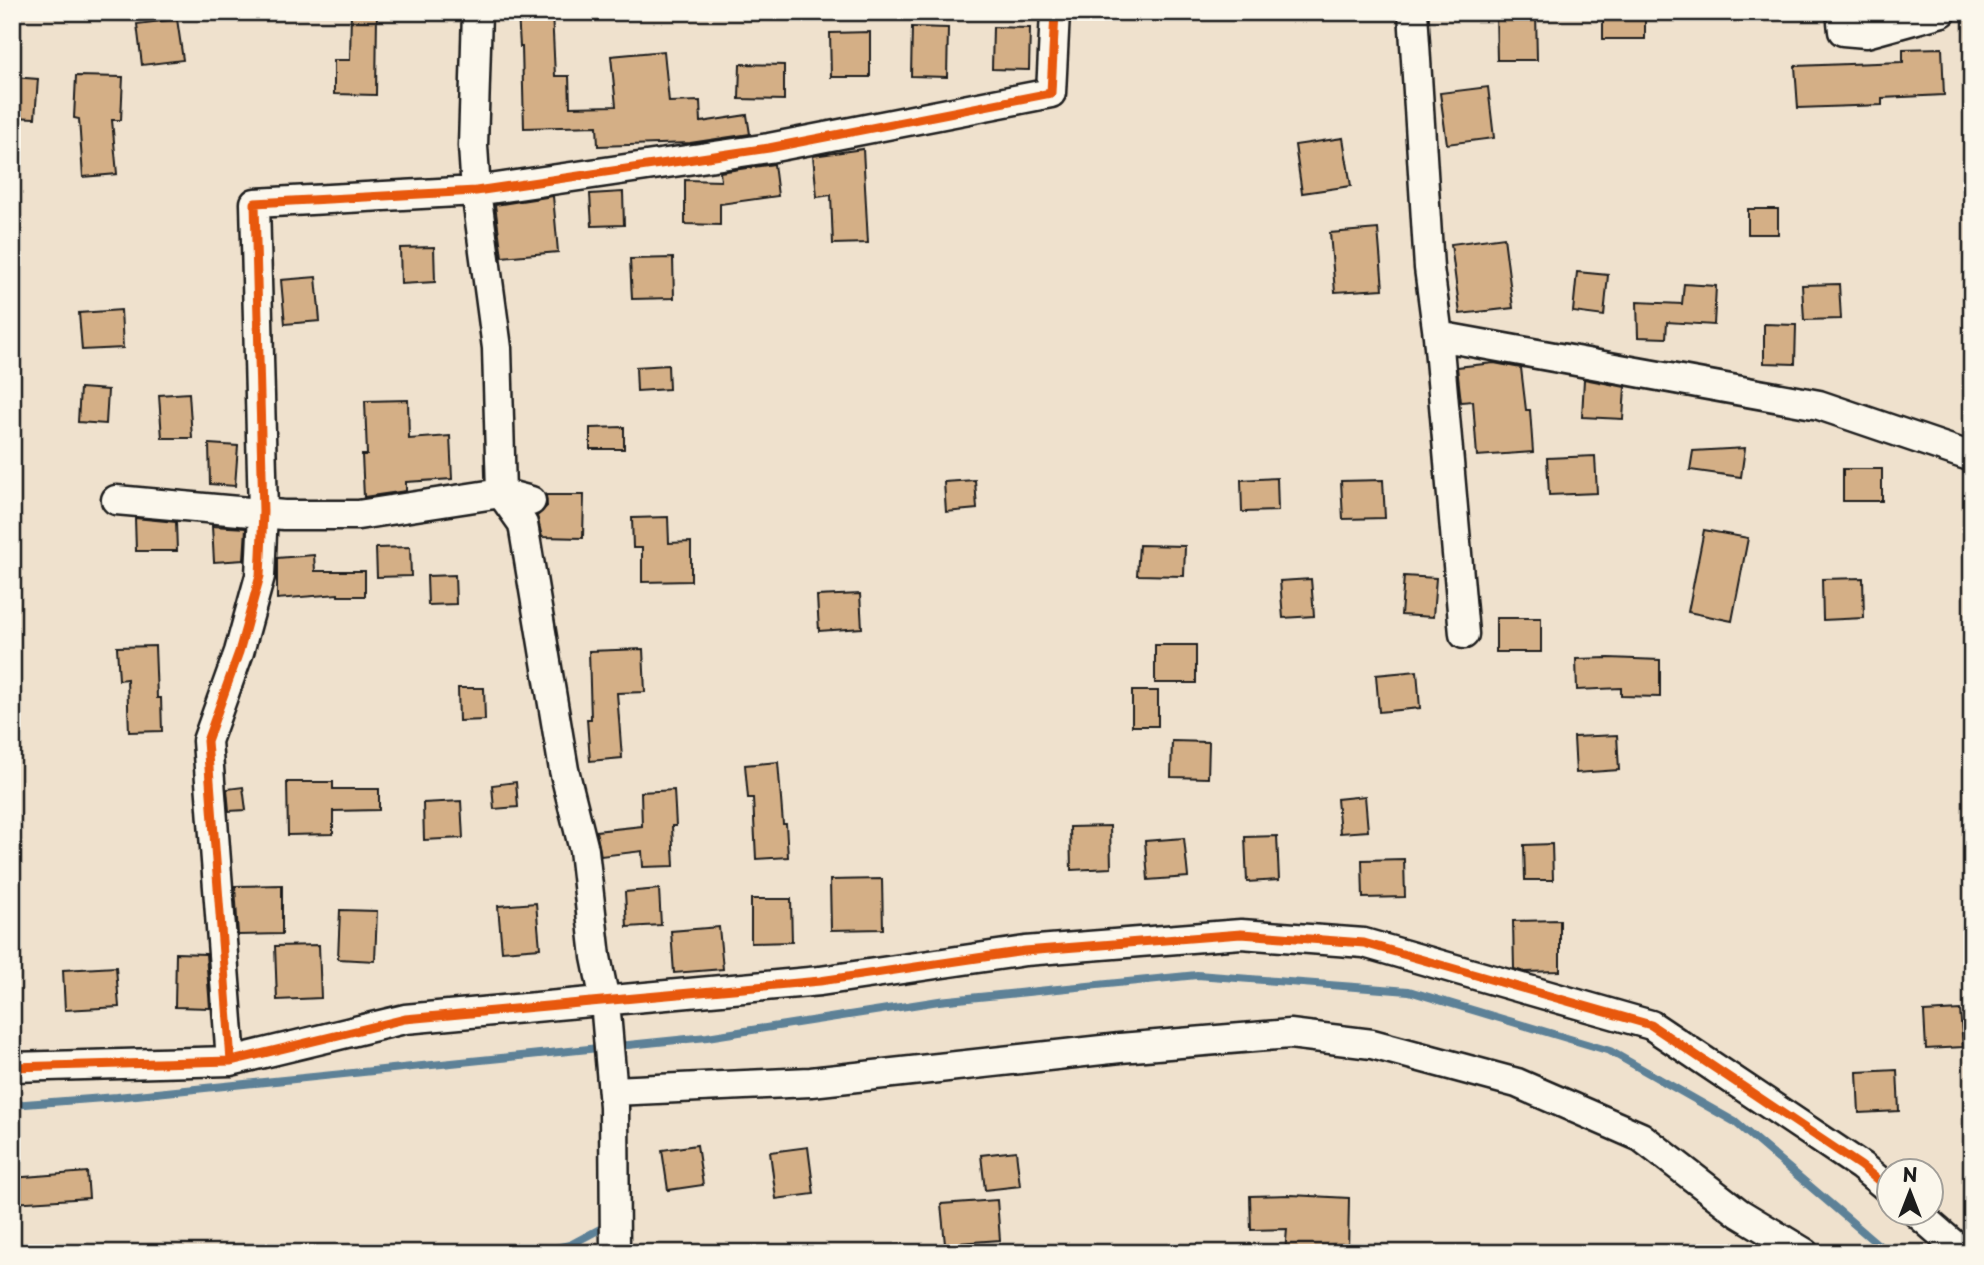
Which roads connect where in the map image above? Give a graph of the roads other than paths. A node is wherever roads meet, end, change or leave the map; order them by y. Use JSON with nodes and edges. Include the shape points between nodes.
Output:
{"nodes":[{"id":1,"x":477,"y":12,"type":"edge"},
{"id":2,"x":1055,"y":12,"type":"edge"},
{"id":3,"x":1413,"y":12,"type":"edge"},
{"id":4,"x":1841,"y":12,"type":"edge"},
{"id":5,"x":1942,"y":12,"type":"edge"},
{"id":6,"x":476,"y":191,"type":"junction"},
{"id":7,"x":1438,"y":335,"type":"junction"},
{"id":8,"x":1972,"y":457,"type":"edge"},
{"id":9,"x":501,"y":493,"type":"junction"},
{"id":10,"x":117,"y":500,"type":"dead end"},
{"id":11,"x":531,"y":501,"type":"dead end"},
{"id":12,"x":262,"y":512,"type":"junction"},
{"id":13,"x":1464,"y":634,"type":"dead end"},
{"id":14,"x":606,"y":1013,"type":"junction"},
{"id":15,"x":231,"y":1061,"type":"junction"},
{"id":16,"x":12,"y":1068,"type":"edge"},
{"id":17,"x":613,"y":1091,"type":"junction"},
{"id":18,"x":1876,"y":1179,"type":"edge"},
{"id":19,"x":1931,"y":1226,"type":"edge"},
{"id":20,"x":615,"y":1253,"type":"edge"},
{"id":21,"x":1805,"y":1253,"type":"edge"},
{"id":22,"x":1963,"y":1253,"type":"edge"}],
"edges":[{"from":1,"to":6,"type":"street"},
{"from":2,"to":6,"type":"street","via":[[1051,93],[769,148]]},
{"from":3,"to":7,"type":"street","via":[[1429,268]]},
{"from":4,"to":5,"type":"street","via":[[1843,31],[1867,33]]},
{"from":6,"to":9,"type":"street","via":[[498,348]]},
{"from":6,"to":12,"type":"street","via":[[255,203]]},
{"from":7,"to":8,"type":"street","via":[[1819,405]]},
{"from":7,"to":13,"type":"street"},
{"from":9,"to":11,"type":"street"},
{"from":9,"to":12,"type":"street","via":[[358,515]]},
{"from":9,"to":14,"type":"street","via":[[523,524],[564,770],[584,850]]},
{"from":10,"to":12,"type":"street"},
{"from":12,"to":15,"type":"street","via":[[260,576],[239,652],[206,741]]},
{"from":14,"to":15,"type":"street","via":[[405,1019]]},
{"from":14,"to":17,"type":"street"},
{"from":14,"to":18,"type":"street","via":[[1025,951],[1241,934],[1364,943],[1651,1025]]},
{"from":15,"to":16,"type":"street"},
{"from":17,"to":20,"type":"street"},
{"from":17,"to":21,"type":"street","via":[[811,1082],[1290,1034],[1372,1044],[1517,1083],[1641,1137],[1740,1213]]},
{"from":19,"to":22,"type":"street"}]}
